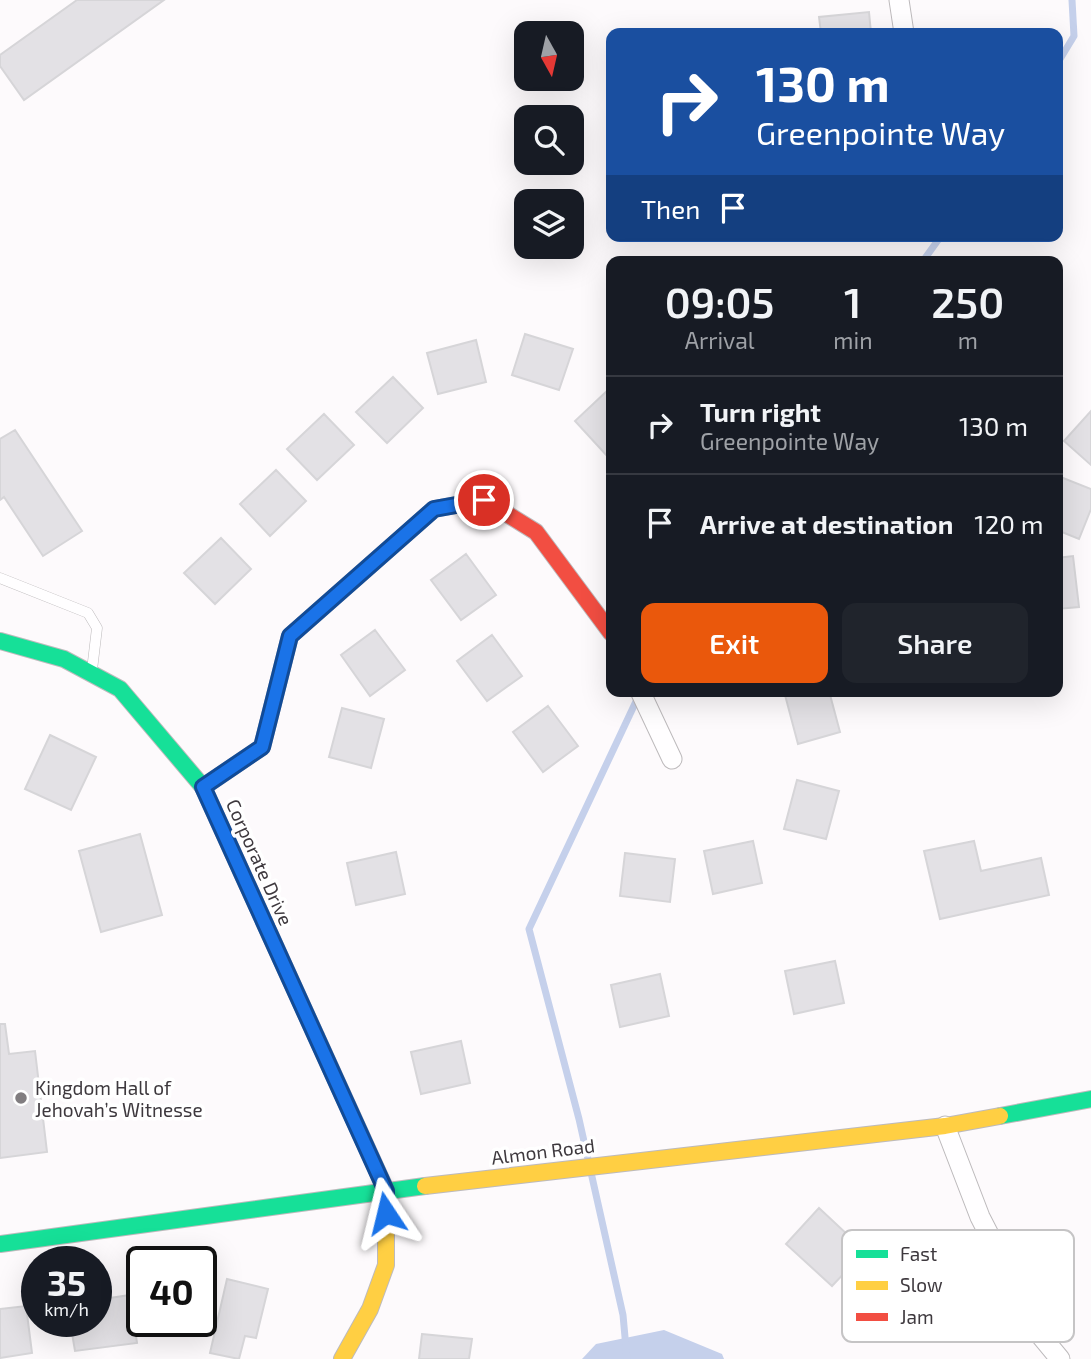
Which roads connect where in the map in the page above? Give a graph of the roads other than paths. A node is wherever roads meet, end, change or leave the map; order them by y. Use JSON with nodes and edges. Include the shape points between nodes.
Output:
{"nodes":[{"id":1,"x":899,"y":0,"type":"edge"},
{"id":2,"x":903,"y":28,"type":"edge"},
{"id":3,"x":0,"y":578,"type":"edge"},
{"id":4,"x":606,"y":626,"type":"edge"},
{"id":5,"x":1,"y":643,"type":"edge"},
{"id":6,"x":92,"y":674,"type":"junction"},
{"id":7,"x":643,"y":697,"type":"edge"},
{"id":8,"x":672,"y":760,"type":"dead end"},
{"id":9,"x":203,"y":787,"type":"junction"},
{"id":10,"x":1091,"y":1099,"type":"edge"},
{"id":11,"x":945,"y":1126,"type":"junction"},
{"id":12,"x":386,"y":1191,"type":"junction"},
{"id":13,"x":987,"y":1230,"type":"edge"},
{"id":14,"x":0,"y":1244,"type":"edge"},
{"id":15,"x":1046,"y":1342,"type":"edge"},
{"id":16,"x":342,"y":1359,"type":"edge"},
{"id":17,"x":1060,"y":1359,"type":"edge"}],
"edges":[{"from":1,"to":2,"type":"street"},
{"from":3,"to":6,"type":"lane","via":[[88,613],[97,628]]},
{"from":4,"to":9,"type":"street","via":[[536,532],[484,500],[434,509],[290,636],[262,747]]},
{"from":5,"to":6,"type":"street","name":"Corporate Drive","via":[[64,659]]},
{"from":6,"to":9,"type":"street","name":"Corporate Drive","via":[[120,689]]},
{"from":7,"to":8,"type":"street"},
{"from":9,"to":12,"type":"street","name":"Corporate Drive"},
{"from":10,"to":11,"type":"street","name":"Almon Road"},
{"from":11,"to":12,"type":"street","name":"Almon Road"},
{"from":11,"to":13,"type":"street"},
{"from":12,"to":14,"type":"street","name":"Almon Road"},
{"from":12,"to":16,"type":"street","via":[[386,1255],[381,1282]]},
{"from":15,"to":17,"type":"street"}]}
